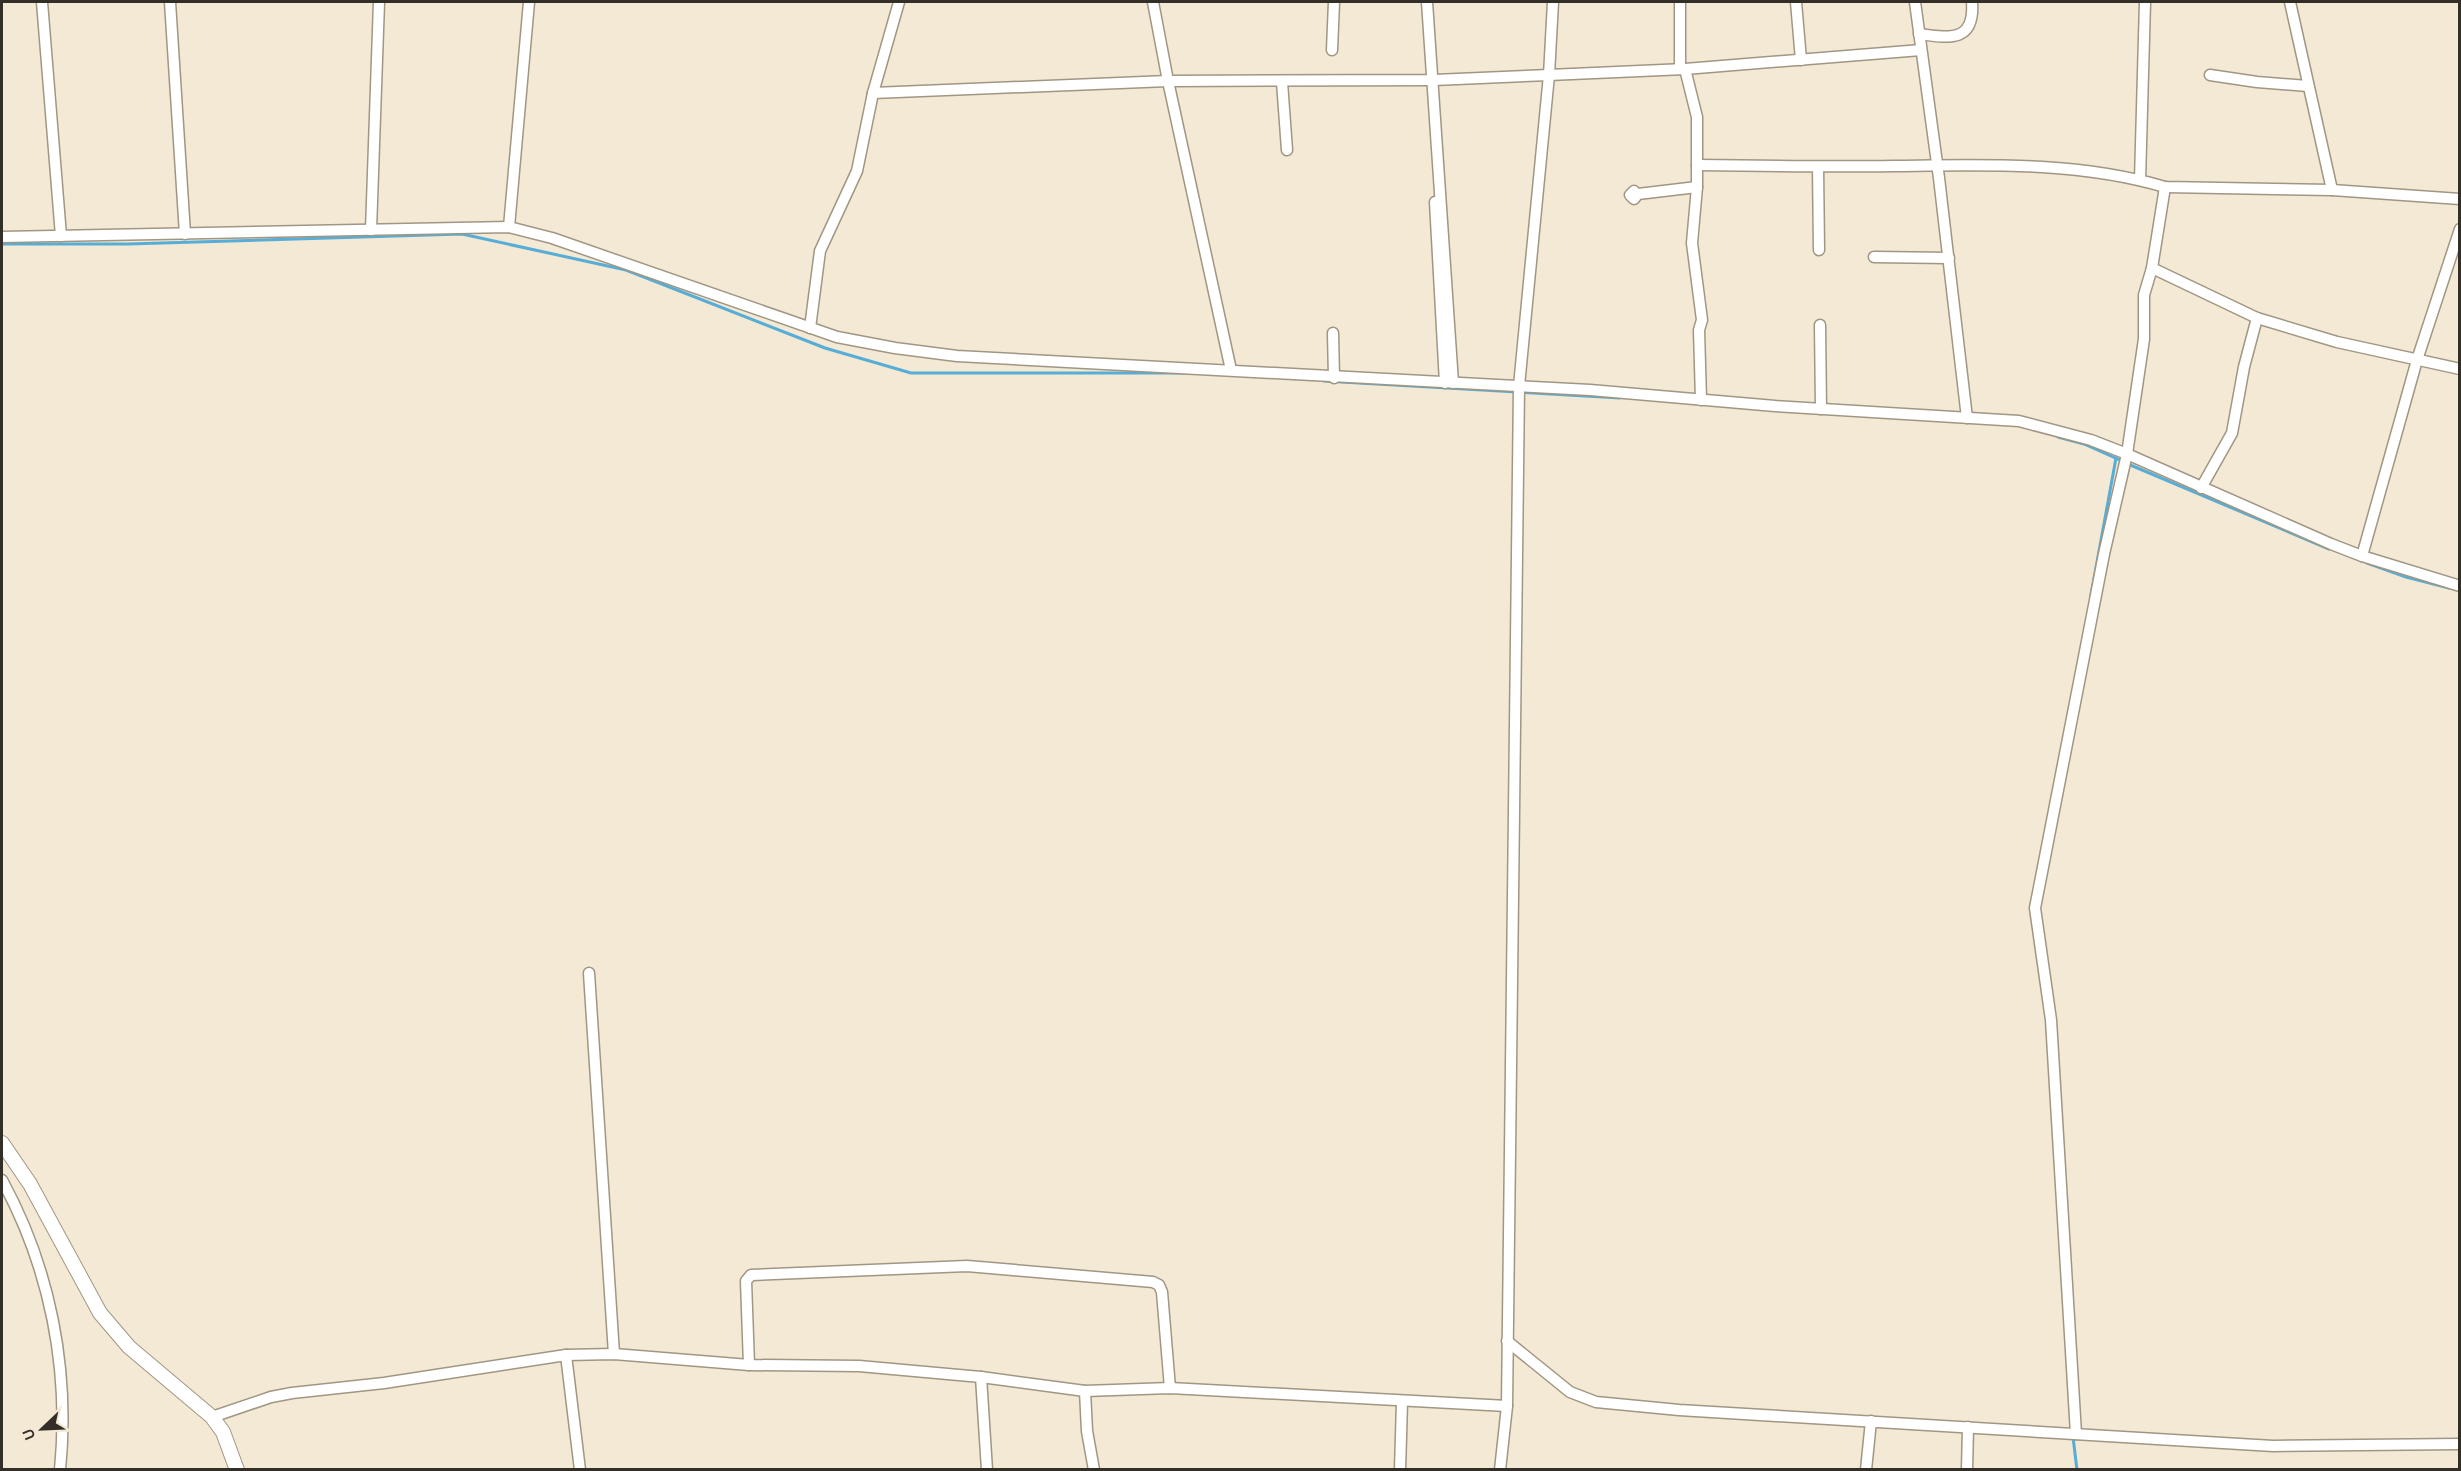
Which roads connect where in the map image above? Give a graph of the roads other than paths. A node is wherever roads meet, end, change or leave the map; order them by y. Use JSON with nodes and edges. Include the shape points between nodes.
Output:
{"nodes":[{"id":1,"x":42,"y":2,"type":"edge"},
{"id":2,"x":170,"y":2,"type":"edge"},
{"id":3,"x":379,"y":2,"type":"edge"},
{"id":4,"x":529,"y":2,"type":"edge"},
{"id":5,"x":899,"y":2,"type":"edge"},
{"id":6,"x":1153,"y":2,"type":"edge"},
{"id":7,"x":1334,"y":2,"type":"edge"},
{"id":8,"x":1421,"y":2,"type":"edge"},
{"id":9,"x":1427,"y":2,"type":"edge"},
{"id":10,"x":1553,"y":2,"type":"edge"},
{"id":11,"x":1680,"y":2,"type":"edge"},
{"id":12,"x":1796,"y":2,"type":"edge"},
{"id":13,"x":1914,"y":2,"type":"edge"},
{"id":14,"x":1972,"y":2,"type":"edge"},
{"id":15,"x":2145,"y":2,"type":"edge"},
{"id":16,"x":2290,"y":2,"type":"edge"},
{"id":17,"x":1919,"y":34,"type":"junction"},
{"id":18,"x":1332,"y":50,"type":"dead end"},
{"id":19,"x":1921,"y":50,"type":"junction"},
{"id":20,"x":1801,"y":60,"type":"junction"},
{"id":21,"x":1682,"y":69,"type":"junction"},
{"id":22,"x":1549,"y":75,"type":"junction"},
{"id":23,"x":2210,"y":75,"type":"dead end"},
{"id":24,"x":1431,"y":80,"type":"junction"},
{"id":25,"x":1168,"y":81,"type":"junction"},
{"id":26,"x":1281,"y":82,"type":"junction"},
{"id":27,"x":2308,"y":86,"type":"junction"},
{"id":28,"x":873,"y":93,"type":"junction"},
{"id":29,"x":1287,"y":150,"type":"dead end"},
{"id":30,"x":1938,"y":164,"type":"junction"},
{"id":31,"x":1697,"y":165,"type":"junction"},
{"id":32,"x":1818,"y":167,"type":"junction"},
{"id":33,"x":2140,"y":180,"type":"junction"},
{"id":34,"x":1697,"y":187,"type":"junction"},
{"id":35,"x":2165,"y":187,"type":"junction"},
{"id":36,"x":2332,"y":190,"type":"junction"},
{"id":37,"x":1634,"y":191,"type":"dead end"},
{"id":38,"x":2460,"y":199,"type":"edge"},
{"id":39,"x":509,"y":227,"type":"junction"},
{"id":40,"x":2460,"y":229,"type":"edge"},
{"id":41,"x":370,"y":230,"type":"junction"},
{"id":42,"x":185,"y":234,"type":"junction"},
{"id":43,"x":61,"y":236,"type":"junction"},
{"id":44,"x":2,"y":237,"type":"edge"},
{"id":45,"x":1819,"y":250,"type":"dead end"},
{"id":46,"x":1874,"y":257,"type":"dead end"},
{"id":47,"x":1949,"y":258,"type":"junction"},
{"id":48,"x":2152,"y":268,"type":"junction"},
{"id":49,"x":2257,"y":318,"type":"junction"},
{"id":50,"x":1820,"y":325,"type":"dead end"},
{"id":51,"x":810,"y":328,"type":"junction"},
{"id":52,"x":1333,"y":333,"type":"dead end"},
{"id":53,"x":2417,"y":360,"type":"junction"},
{"id":54,"x":2460,"y":369,"type":"edge"},
{"id":55,"x":1231,"y":370,"type":"junction"},
{"id":56,"x":1334,"y":378,"type":"junction"},
{"id":57,"x":1449,"y":383,"type":"junction"},
{"id":58,"x":1520,"y":398,"type":"junction"},
{"id":59,"x":1701,"y":400,"type":"junction"},
{"id":60,"x":1821,"y":409,"type":"junction"},
{"id":61,"x":1967,"y":418,"type":"junction"},
{"id":62,"x":2125,"y":459,"type":"junction"},
{"id":63,"x":2201,"y":488,"type":"junction"},
{"id":64,"x":2362,"y":556,"type":"junction"},
{"id":65,"x":2460,"y":586,"type":"edge"},
{"id":66,"x":590,"y":973,"type":"dead end"},
{"id":67,"x":2,"y":1143,"type":"edge"},
{"id":68,"x":2,"y":1180,"type":"edge"},
{"id":69,"x":1507,"y":1341,"type":"junction"},
{"id":70,"x":614,"y":1354,"type":"junction"},
{"id":71,"x":566,"y":1355,"type":"junction"},
{"id":72,"x":749,"y":1365,"type":"junction"},
{"id":73,"x":981,"y":1377,"type":"junction"},
{"id":74,"x":1170,"y":1388,"type":"junction"},
{"id":75,"x":1085,"y":1391,"type":"junction"},
{"id":76,"x":1402,"y":1402,"type":"junction"},
{"id":77,"x":1507,"y":1406,"type":"junction"},
{"id":78,"x":212,"y":1417,"type":"junction"},
{"id":79,"x":1870,"y":1422,"type":"junction"},
{"id":80,"x":1968,"y":1427,"type":"junction"},
{"id":81,"x":2076,"y":1434,"type":"junction"},
{"id":82,"x":2460,"y":1444,"type":"edge"},
{"id":83,"x":60,"y":1470,"type":"edge"},
{"id":84,"x":237,"y":1470,"type":"edge"},
{"id":85,"x":580,"y":1470,"type":"edge"},
{"id":86,"x":987,"y":1470,"type":"edge"},
{"id":87,"x":1094,"y":1470,"type":"edge"},
{"id":88,"x":1400,"y":1470,"type":"edge"},
{"id":89,"x":1500,"y":1470,"type":"edge"},
{"id":90,"x":1866,"y":1470,"type":"edge"},
{"id":91,"x":1967,"y":1470,"type":"edge"}],
"edges":[{"from":1,"to":43,"type":"street"},
{"from":2,"to":42,"type":"street"},
{"from":3,"to":41,"type":"street"},
{"from":4,"to":39,"type":"street"},
{"from":5,"to":28,"type":"street"},
{"from":6,"to":25,"type":"street"},
{"from":7,"to":18,"type":"street"},
{"from":8,"to":24,"type":"street"},
{"from":9,"to":24,"type":"street"},
{"from":10,"to":22,"type":"street"},
{"from":11,"to":21,"type":"street"},
{"from":12,"to":20,"type":"street"},
{"from":13,"to":17,"type":"street"},
{"from":14,"to":17,"type":"street","via":[[1970,24],[1959,36]]},
{"from":15,"to":33,"type":"street"},
{"from":16,"to":27,"type":"street"},
{"from":17,"to":19,"type":"street"},
{"from":19,"to":20,"type":"street"},
{"from":19,"to":30,"type":"street"},
{"from":20,"to":21,"type":"street"},
{"from":21,"to":22,"type":"street"},
{"from":21,"to":31,"type":"street","via":[[1697,117]]},
{"from":22,"to":24,"type":"street"},
{"from":22,"to":58,"type":"street"},
{"from":23,"to":27,"type":"street"},
{"from":24,"to":26,"type":"street"},
{"from":24,"to":57,"type":"street"},
{"from":25,"to":26,"type":"street"},
{"from":25,"to":28,"type":"street"},
{"from":25,"to":55,"type":"street"},
{"from":26,"to":29,"type":"street"},
{"from":27,"to":36,"type":"street"},
{"from":28,"to":51,"type":"street","via":[[857,171],[820,251]]},
{"from":30,"to":32,"type":"street"},
{"from":30,"to":33,"type":"street","via":[[2053,167]]},
{"from":30,"to":47,"type":"street"},
{"from":31,"to":32,"type":"street"},
{"from":31,"to":34,"type":"street"},
{"from":32,"to":45,"type":"street"},
{"from":33,"to":35,"type":"street"},
{"from":34,"to":37,"type":"street","via":[[1638,194],[1634,199],[1630,195]]},
{"from":34,"to":59,"type":"street","via":[[1692,243],[1702,320]]},
{"from":35,"to":36,"type":"street"},
{"from":35,"to":48,"type":"street"},
{"from":36,"to":38,"type":"street"},
{"from":39,"to":41,"type":"street"},
{"from":39,"to":51,"type":"street","via":[[552,238]]},
{"from":40,"to":53,"type":"street"},
{"from":41,"to":42,"type":"street"},
{"from":42,"to":43,"type":"street"},
{"from":43,"to":44,"type":"street"},
{"from":46,"to":47,"type":"street"},
{"from":47,"to":61,"type":"street"},
{"from":48,"to":49,"type":"street"},
{"from":48,"to":62,"type":"street","via":[[2144,296],[2144,339]]},
{"from":49,"to":53,"type":"street"},
{"from":49,"to":63,"type":"street","via":[[2232,433]]},
{"from":50,"to":60,"type":"street"},
{"from":51,"to":55,"type":"street","via":[[837,337],[957,356]]},
{"from":52,"to":56,"type":"street"},
{"from":53,"to":54,"type":"street"},
{"from":53,"to":64,"type":"street"},
{"from":55,"to":56,"type":"street"},
{"from":56,"to":57,"type":"street"},
{"from":57,"to":58,"type":"street"},
{"from":58,"to":59,"type":"street"},
{"from":58,"to":69,"type":"street"},
{"from":59,"to":60,"type":"street"},
{"from":60,"to":61,"type":"street"},
{"from":61,"to":62,"type":"street","via":[[2019,421],[2091,440]]},
{"from":62,"to":63,"type":"street"},
{"from":62,"to":81,"type":"street","via":[[2035,908],[2051,1020]]},
{"from":63,"to":64,"type":"street"},
{"from":64,"to":65,"type":"street"},
{"from":66,"to":70,"type":"street"},
{"from":67,"to":78,"type":"street","via":[[30,1184],[110,1328]]},
{"from":68,"to":83,"type":"street","via":[[32,1246],[52,1315],[62,1386]]},
{"from":69,"to":77,"type":"street"},
{"from":69,"to":79,"type":"street","via":[[1570,1392],[1596,1402]]},
{"from":70,"to":71,"type":"street"},
{"from":70,"to":72,"type":"street"},
{"from":71,"to":78,"type":"street","via":[[271,1397]]},
{"from":71,"to":85,"type":"street"},
{"from":72,"to":73,"type":"street","via":[[859,1366]]},
{"from":72,"to":74,"type":"street","via":[[746,1281],[751,1275],[967,1266],[1153,1282],[1162,1292]]},
{"from":73,"to":75,"type":"street"},
{"from":73,"to":86,"type":"street"},
{"from":74,"to":75,"type":"street"},
{"from":74,"to":76,"type":"street"},
{"from":75,"to":87,"type":"street"},
{"from":76,"to":77,"type":"street"},
{"from":76,"to":88,"type":"street"},
{"from":77,"to":89,"type":"street"},
{"from":78,"to":84,"type":"street","via":[[223,1432]]},
{"from":79,"to":80,"type":"street"},
{"from":79,"to":90,"type":"street"},
{"from":80,"to":81,"type":"street"},
{"from":80,"to":91,"type":"street"},
{"from":81,"to":82,"type":"street","via":[[2273,1446]]}]}
